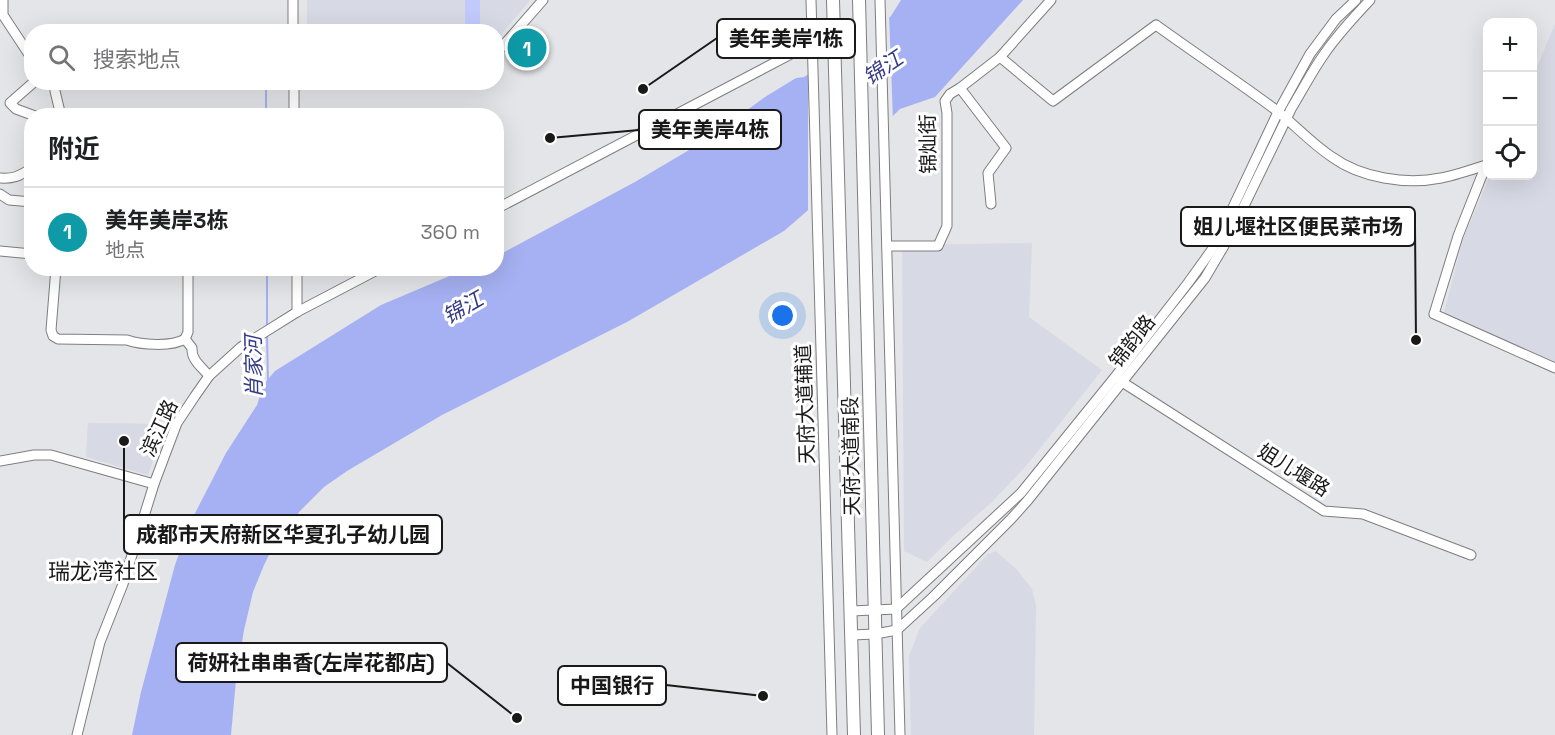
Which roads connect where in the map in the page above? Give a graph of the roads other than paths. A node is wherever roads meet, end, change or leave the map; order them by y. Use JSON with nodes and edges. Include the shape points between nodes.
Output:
{"nodes":[{"id":1,"x":3,"y":0,"type":"edge"},
{"id":2,"x":293,"y":0,"type":"edge"},
{"id":3,"x":543,"y":0,"type":"edge"},
{"id":4,"x":811,"y":0,"type":"edge"},
{"id":5,"x":833,"y":0,"type":"edge"},
{"id":6,"x":858,"y":0,"type":"edge"},
{"id":7,"x":1051,"y":0,"type":"edge"},
{"id":8,"x":1356,"y":0,"type":"edge"},
{"id":9,"x":1370,"y":0,"type":"edge"},
{"id":10,"x":880,"y":5,"type":"edge"},
{"id":11,"x":3,"y":21,"type":"edge"},
{"id":12,"x":293,"y":24,"type":"edge"},
{"id":13,"x":812,"y":43,"type":"junction"},
{"id":14,"x":504,"y":45,"type":"edge"},
{"id":15,"x":24,"y":49,"type":"edge"},
{"id":16,"x":999,"y":57,"type":"junction"},
{"id":17,"x":960,"y":88,"type":"junction"},
{"id":18,"x":25,"y":90,"type":"edge"},
{"id":19,"x":294,"y":90,"type":"edge"},
{"id":20,"x":56,"y":92,"type":"dead end"},
{"id":21,"x":59,"y":108,"type":"edge"},
{"id":22,"x":294,"y":108,"type":"edge"},
{"id":23,"x":1278,"y":112,"type":"junction"},
{"id":24,"x":24,"y":113,"type":"edge"},
{"id":25,"x":1286,"y":119,"type":"junction"},
{"id":26,"x":24,"y":173,"type":"edge"},
{"id":27,"x":0,"y":178,"type":"edge"},
{"id":28,"x":0,"y":194,"type":"edge"},
{"id":29,"x":24,"y":201,"type":"edge"},
{"id":30,"x":991,"y":204,"type":"dead end"},
{"id":31,"x":504,"y":205,"type":"edge"},
{"id":32,"x":887,"y":246,"type":"junction"},
{"id":33,"x":0,"y":251,"type":"edge"},
{"id":34,"x":24,"y":253,"type":"edge"},
{"id":35,"x":55,"y":276,"type":"edge"},
{"id":36,"x":188,"y":276,"type":"edge"},
{"id":37,"x":297,"y":276,"type":"edge"},
{"id":38,"x":366,"y":276,"type":"edge"},
{"id":39,"x":297,"y":312,"type":"junction"},
{"id":40,"x":185,"y":339,"type":"junction"},
{"id":41,"x":1555,"y":368,"type":"edge"},
{"id":42,"x":209,"y":376,"type":"junction"},
{"id":43,"x":1119,"y":380,"type":"junction"},
{"id":44,"x":0,"y":461,"type":"edge"},
{"id":45,"x":154,"y":484,"type":"junction"},
{"id":46,"x":1471,"y":555,"type":"dead end"},
{"id":47,"x":896,"y":609,"type":"junction"},
{"id":48,"x":875,"y":610,"type":"junction"},
{"id":49,"x":851,"y":611,"type":"junction"},
{"id":50,"x":897,"y":630,"type":"junction"},
{"id":51,"x":875,"y":634,"type":"junction"},
{"id":52,"x":852,"y":635,"type":"junction"},
{"id":53,"x":77,"y":735,"type":"edge"},
{"id":54,"x":832,"y":735,"type":"edge"},
{"id":55,"x":854,"y":735,"type":"edge"},
{"id":56,"x":878,"y":735,"type":"edge"},
{"id":57,"x":900,"y":735,"type":"edge"}],
"edges":[{"from":1,"to":11,"type":"street"},
{"from":2,"to":12,"type":"street"},
{"from":3,"to":14,"type":"street"},
{"from":4,"to":13,"type":"street","name":"天府大道辅道"},
{"from":5,"to":49,"type":"main road","name":"天府大道南段"},
{"from":6,"to":48,"type":"main road","name":"天府大道南段"},
{"from":7,"to":16,"type":"street","name":"锦灿街"},
{"from":8,"to":23,"type":"street","name":"锦韵路","via":[[1310,54]]},
{"from":9,"to":25,"type":"street","name":"锦韵路","via":[[1324,54]]},
{"from":10,"to":32,"type":"street"},
{"from":11,"to":15,"type":"street"},
{"from":13,"to":31,"type":"street"},
{"from":13,"to":54,"type":"street","name":"天府大道辅道"},
{"from":16,"to":17,"type":"street","name":"锦灿街"},
{"from":16,"to":23,"type":"street","via":[[1053,100],[1156,26]]},
{"from":17,"to":30,"type":"street","via":[[1006,148],[988,173]]},
{"from":17,"to":32,"type":"street","name":"锦灿街","via":[[945,101],[944,234],[938,246]]},
{"from":18,"to":24,"type":"street","via":[[10,103]]},
{"from":19,"to":22,"type":"street"},
{"from":20,"to":21,"type":"street"},
{"from":23,"to":25,"type":"street"},
{"from":23,"to":43,"type":"street","name":"锦韵路","via":[[1211,251]]},
{"from":25,"to":41,"type":"street","via":[[1334,159],[1373,176],[1440,178],[1486,165],[1458,236],[1434,314]]},
{"from":25,"to":43,"type":"street","name":"锦韵路","via":[[1205,278]]},
{"from":26,"to":27,"type":"street","via":[[10,179]]},
{"from":28,"to":29,"type":"street","via":[[9,200]]},
{"from":32,"to":47,"type":"street"},
{"from":33,"to":34,"type":"street"},
{"from":35,"to":40,"type":"street","via":[[51,330],[58,339],[127,340],[137,344],[178,343]]},
{"from":36,"to":40,"type":"street"},
{"from":37,"to":39,"type":"street"},
{"from":38,"to":39,"type":"street","name":"滨江路"},
{"from":39,"to":42,"type":"street","name":"滨江路","via":[[241,347]]},
{"from":40,"to":42,"type":"street","via":[[194,360]]},
{"from":42,"to":45,"type":"street","name":"滨江路","via":[[177,423]]},
{"from":43,"to":46,"type":"street","name":"姐儿堰路","via":[[1324,511],[1363,514]]},
{"from":43,"to":47,"type":"street","name":"锦韵路","via":[[1021,493]]},
{"from":43,"to":50,"type":"street","name":"锦韵路","via":[[1028,500]]},
{"from":44,"to":45,"type":"street","via":[[51,455]]},
{"from":45,"to":53,"type":"street","name":"滨江路","via":[[123,584],[100,642]]},
{"from":47,"to":48,"type":"street"},
{"from":47,"to":50,"type":"street"},
{"from":48,"to":49,"type":"street"},
{"from":48,"to":51,"type":"main road","name":"天府大道南段"},
{"from":49,"to":52,"type":"main road","name":"天府大道南段"},
{"from":50,"to":51,"type":"street"},
{"from":50,"to":57,"type":"street"},
{"from":51,"to":52,"type":"street"},
{"from":51,"to":56,"type":"main road","name":"天府大道南段"},
{"from":52,"to":55,"type":"main road","name":"天府大道南段"}]}
